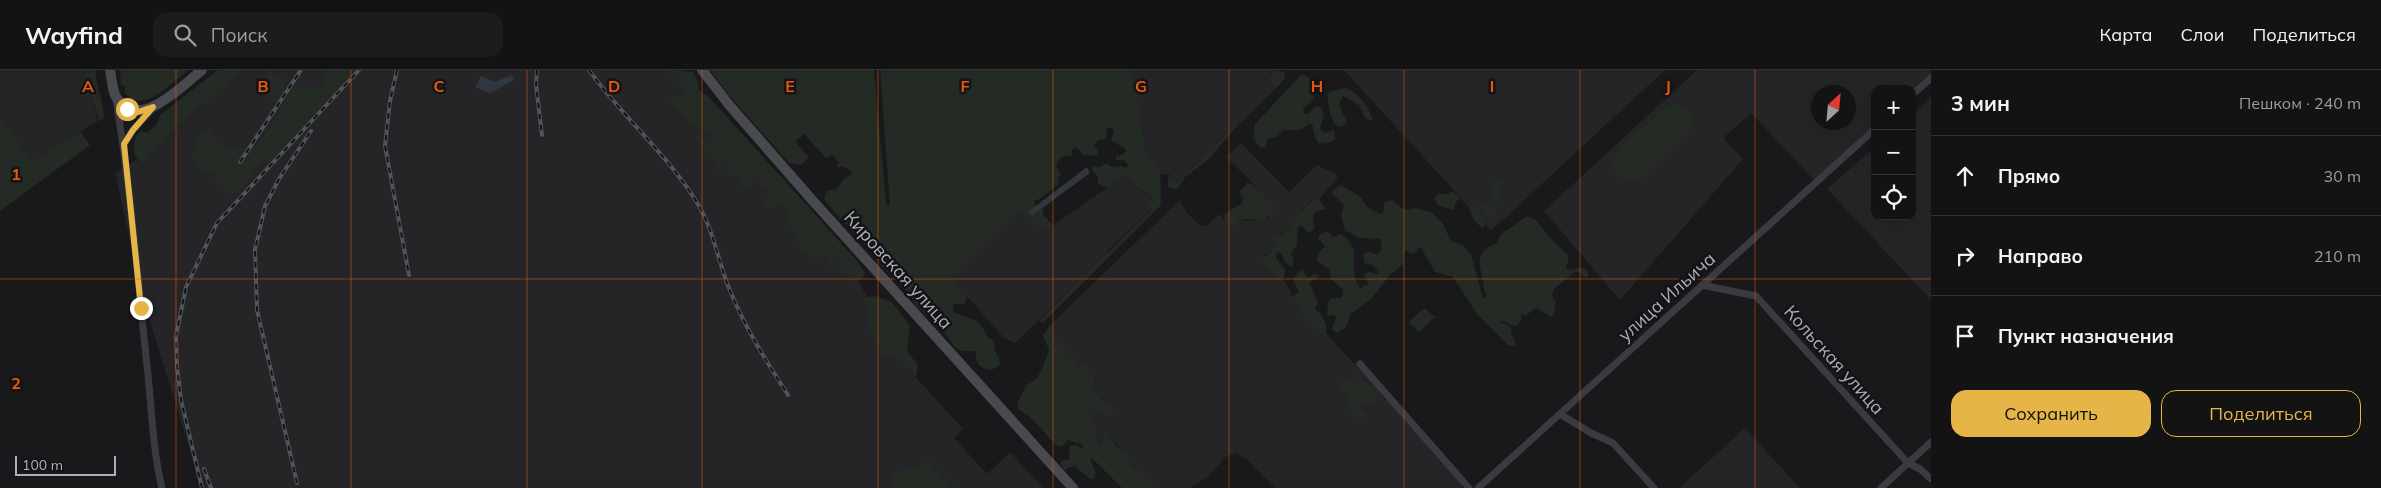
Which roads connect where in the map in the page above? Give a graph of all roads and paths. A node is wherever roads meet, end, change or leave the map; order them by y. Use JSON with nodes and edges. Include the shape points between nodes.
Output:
{"nodes":[{"id":1,"x":110,"y":70,"type":"edge"},
{"id":2,"x":202,"y":70,"type":"edge"},
{"id":3,"x":702,"y":70,"type":"edge"},
{"id":4,"x":1931,"y":78,"type":"edge"},
{"id":5,"x":1916,"y":91,"type":"edge"},
{"id":6,"x":116,"y":99,"type":"junction"},
{"id":7,"x":153,"y":107,"type":"junction"},
{"id":8,"x":1874,"y":130,"type":"edge"},
{"id":9,"x":124,"y":144,"type":"junction"},
{"id":10,"x":1702,"y":285,"type":"junction"},
{"id":11,"x":1360,"y":364,"type":"dead end"},
{"id":12,"x":1560,"y":414,"type":"junction"},
{"id":13,"x":1931,"y":442,"type":"edge"},
{"id":14,"x":1908,"y":463,"type":"junction"},
{"id":15,"x":1931,"y":479,"type":"edge"},
{"id":16,"x":162,"y":488,"type":"edge"},
{"id":17,"x":1074,"y":488,"type":"edge"},
{"id":18,"x":1469,"y":488,"type":"edge"},
{"id":19,"x":1478,"y":488,"type":"edge"},
{"id":20,"x":1654,"y":488,"type":"edge"},
{"id":21,"x":1882,"y":488,"type":"edge"}],
"edges":[{"from":1,"to":6,"type":"main road"},
{"from":2,"to":7,"type":"main road"},
{"from":3,"to":17,"type":"main road","name":"Кировская улица","via":[[813,200]]},
{"from":4,"to":5,"type":"street"},
{"from":6,"to":7,"type":"main road","via":[[127,109],[138,112]]},
{"from":6,"to":9,"type":"street"},
{"from":7,"to":9,"type":"street"},
{"from":8,"to":10,"type":"street","name":"улица Ильича"},
{"from":9,"to":16,"type":"street","via":[[155,458]]},
{"from":10,"to":12,"type":"street","name":"улица Ильича"},
{"from":10,"to":14,"type":"street","name":"Кольская улица","via":[[1756,296]]},
{"from":11,"to":18,"type":"street"},
{"from":12,"to":19,"type":"street","name":"улица Ильича"},
{"from":12,"to":20,"type":"street","via":[[1613,443]]},
{"from":13,"to":14,"type":"street"},
{"from":14,"to":15,"type":"street","name":"Кольская улица"},
{"from":14,"to":21,"type":"street"}]}
